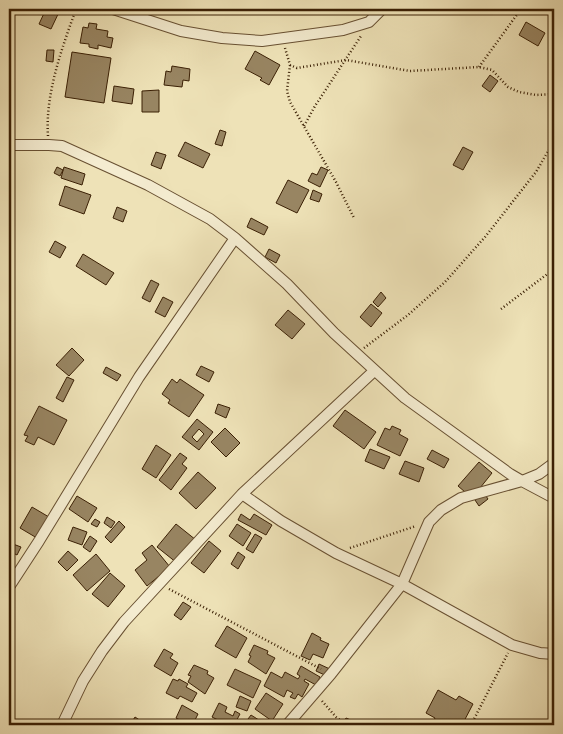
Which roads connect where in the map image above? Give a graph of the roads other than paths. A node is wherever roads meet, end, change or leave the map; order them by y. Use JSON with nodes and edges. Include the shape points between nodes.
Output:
{"nodes":[{"id":1,"x":113,"y":9,"type":"edge"},
{"id":2,"x":382,"y":9,"type":"edge"},
{"id":3,"x":9,"y":145,"type":"edge"},
{"id":4,"x":235,"y":238,"type":"junction"},
{"id":5,"x":374,"y":371,"type":"junction"},
{"id":6,"x":554,"y":463,"type":"edge"},
{"id":7,"x":522,"y":481,"type":"junction"},
{"id":8,"x":242,"y":494,"type":"junction"},
{"id":9,"x":554,"y":498,"type":"edge"},
{"id":10,"x":402,"y":584,"type":"junction"},
{"id":11,"x":9,"y":588,"type":"edge"},
{"id":12,"x":554,"y":654,"type":"edge"},
{"id":13,"x":62,"y":725,"type":"edge"},
{"id":14,"x":287,"y":725,"type":"edge"}],
"edges":[{"from":1,"to":2,"type":"street","via":[[181,31],[262,41],[343,30],[369,22]]},
{"from":3,"to":4,"type":"street","via":[[62,146],[148,186],[210,219]]},
{"from":4,"to":5,"type":"street","via":[[287,284]]},
{"from":4,"to":11,"type":"street","via":[[139,377]]},
{"from":5,"to":7,"type":"street","via":[[405,398]]},
{"from":5,"to":8,"type":"street"},
{"from":6,"to":7,"type":"street"},
{"from":7,"to":9,"type":"street"},
{"from":7,"to":10,"type":"street","via":[[461,498],[441,510],[429,522]]},
{"from":8,"to":10,"type":"street","via":[[336,553]]},
{"from":8,"to":13,"type":"street","via":[[124,622],[83,681]]},
{"from":10,"to":12,"type":"street","via":[[512,646]]},
{"from":10,"to":14,"type":"street"}]}
